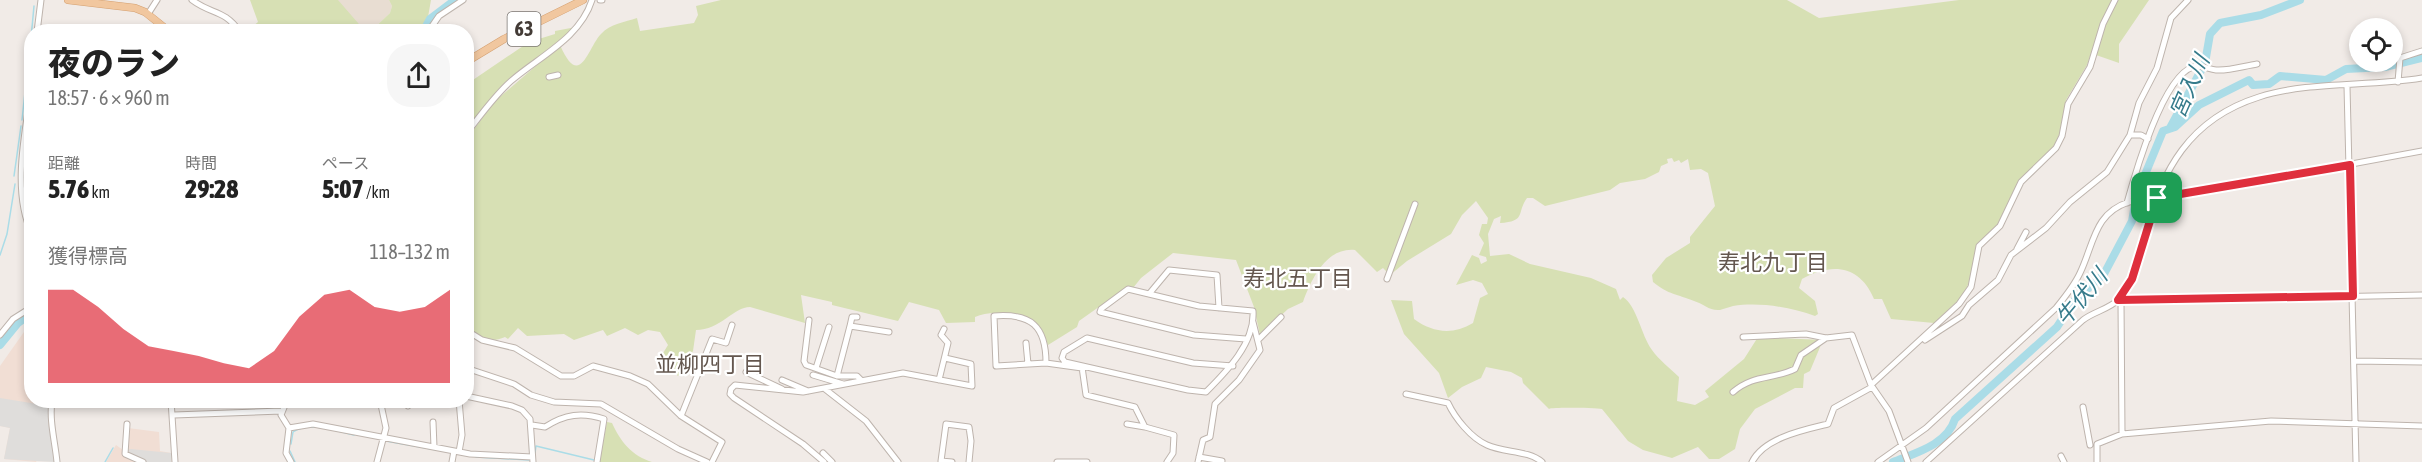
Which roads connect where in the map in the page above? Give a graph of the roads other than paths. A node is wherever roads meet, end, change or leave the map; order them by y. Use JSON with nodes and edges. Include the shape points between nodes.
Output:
{"nodes":[{"id":1,"x":41,"y":0,"type":"edge"},
{"id":2,"x":68,"y":0,"type":"edge"},
{"id":3,"x":157,"y":0,"type":"edge"},
{"id":4,"x":192,"y":0,"type":"edge"},
{"id":5,"x":463,"y":0,"type":"edge"},
{"id":6,"x":584,"y":0,"type":"edge"},
{"id":7,"x":592,"y":0,"type":"edge"},
{"id":8,"x":2115,"y":0,"type":"edge"},
{"id":9,"x":2188,"y":0,"type":"edge"},
{"id":10,"x":148,"y":14,"type":"junction"},
{"id":11,"x":38,"y":24,"type":"edge"},
{"id":12,"x":160,"y":24,"type":"edge"},
{"id":13,"x":234,"y":24,"type":"edge"},
{"id":14,"x":434,"y":24,"type":"edge"},
{"id":15,"x":2422,"y":51,"type":"edge"},
{"id":16,"x":474,"y":57,"type":"edge"},
{"id":17,"x":2257,"y":64,"type":"dead end"},
{"id":18,"x":558,"y":75,"type":"dead end"},
{"id":19,"x":549,"y":77,"type":"dead end"},
{"id":20,"x":2422,"y":78,"type":"edge"},
{"id":21,"x":2398,"y":82,"type":"junction"},
{"id":22,"x":2347,"y":86,"type":"junction"},
{"id":23,"x":474,"y":125,"type":"edge"},
{"id":24,"x":2130,"y":135,"type":"junction"},
{"id":25,"x":2148,"y":139,"type":"junction"},
{"id":26,"x":2422,"y":151,"type":"edge"},
{"id":27,"x":24,"y":159,"type":"edge"},
{"id":28,"x":2350,"y":165,"type":"junction"},
{"id":29,"x":2155,"y":198,"type":"junction"},
{"id":30,"x":2128,"y":202,"type":"junction"},
{"id":31,"x":1414,"y":204,"type":"dead end"},
{"id":32,"x":24,"y":206,"type":"edge"},
{"id":33,"x":2026,"y":232,"type":"dead end"},
{"id":34,"x":2016,"y":252,"type":"junction"},
{"id":35,"x":1387,"y":279,"type":"dead end"},
{"id":36,"x":1149,"y":294,"type":"junction"},
{"id":37,"x":2422,"y":295,"type":"edge"},
{"id":38,"x":2353,"y":296,"type":"junction"},
{"id":39,"x":2120,"y":301,"type":"junction"},
{"id":40,"x":1219,"y":308,"type":"junction"},
{"id":41,"x":24,"y":312,"type":"edge"},
{"id":42,"x":857,"y":317,"type":"dead end"},
{"id":43,"x":1281,"y":317,"type":"dead end"},
{"id":44,"x":809,"y":320,"type":"dead end"},
{"id":45,"x":1253,"y":322,"type":"junction"},
{"id":46,"x":732,"y":325,"type":"dead end"},
{"id":47,"x":850,"y":326,"type":"junction"},
{"id":48,"x":829,"y":327,"type":"dead end"},
{"id":49,"x":944,"y":329,"type":"dead end"},
{"id":50,"x":889,"y":332,"type":"dead end"},
{"id":51,"x":0,"y":335,"type":"edge"},
{"id":52,"x":474,"y":335,"type":"edge"},
{"id":53,"x":1743,"y":337,"type":"dead end"},
{"id":54,"x":1826,"y":338,"type":"junction"},
{"id":55,"x":1246,"y":339,"type":"junction"},
{"id":56,"x":1258,"y":339,"type":"junction"},
{"id":57,"x":1026,"y":343,"type":"dead end"},
{"id":58,"x":1915,"y":345,"type":"junction"},
{"id":59,"x":945,"y":358,"type":"junction"},
{"id":60,"x":2354,"y":361,"type":"junction"},
{"id":61,"x":2422,"y":362,"type":"edge"},
{"id":62,"x":1046,"y":363,"type":"junction"},
{"id":63,"x":1028,"y":364,"type":"junction"},
{"id":64,"x":1233,"y":366,"type":"junction"},
{"id":65,"x":1082,"y":367,"type":"junction"},
{"id":66,"x":816,"y":368,"type":"junction"},
{"id":67,"x":474,"y":371,"type":"edge"},
{"id":68,"x":746,"y":372,"type":"dead end"},
{"id":69,"x":813,"y":375,"type":"dead end"},
{"id":70,"x":837,"y":376,"type":"junction"},
{"id":71,"x":782,"y":380,"type":"dead end"},
{"id":72,"x":861,"y":380,"type":"junction"},
{"id":73,"x":939,"y":380,"type":"junction"},
{"id":74,"x":843,"y":384,"type":"junction"},
{"id":75,"x":1871,"y":386,"type":"junction"},
{"id":76,"x":825,"y":388,"type":"junction"},
{"id":77,"x":784,"y":391,"type":"junction"},
{"id":78,"x":809,"y":391,"type":"junction"},
{"id":79,"x":1733,"y":392,"type":"dead end"},
{"id":80,"x":1406,"y":394,"type":"dead end"},
{"id":81,"x":474,"y":398,"type":"edge"},
{"id":82,"x":2083,"y":407,"type":"dead end"},
{"id":83,"x":51,"y":408,"type":"edge"},
{"id":84,"x":173,"y":408,"type":"edge"},
{"id":85,"x":283,"y":408,"type":"edge"},
{"id":86,"x":382,"y":408,"type":"edge"},
{"id":87,"x":460,"y":408,"type":"edge"},
{"id":88,"x":281,"y":411,"type":"junction"},
{"id":89,"x":174,"y":415,"type":"junction"},
{"id":90,"x":681,"y":416,"type":"junction"},
{"id":91,"x":433,"y":422,"type":"dead end"},
{"id":92,"x":2354,"y":423,"type":"junction"},
{"id":93,"x":127,"y":424,"type":"dead end"},
{"id":94,"x":1127,"y":424,"type":"dead end"},
{"id":95,"x":532,"y":425,"type":"junction"},
{"id":96,"x":2422,"y":426,"type":"edge"},
{"id":97,"x":1145,"y":427,"type":"junction"},
{"id":98,"x":289,"y":428,"type":"junction"},
{"id":99,"x":2122,"y":434,"type":"junction"},
{"id":100,"x":383,"y":437,"type":"junction"},
{"id":101,"x":2090,"y":445,"type":"dead end"},
{"id":102,"x":434,"y":447,"type":"junction"},
{"id":103,"x":1903,"y":448,"type":"junction"},
{"id":104,"x":457,"y":451,"type":"junction"},
{"id":105,"x":823,"y":453,"type":"dead end"},
{"id":106,"x":2061,"y":456,"type":"dead end"},
{"id":107,"x":532,"y":460,"type":"edge"},
{"id":108,"x":1199,"y":460,"type":"edge"},
{"id":109,"x":1222,"y":461,"type":"edge"},
{"id":110,"x":57,"y":462,"type":"edge"},
{"id":111,"x":143,"y":462,"type":"edge"},
{"id":112,"x":175,"y":462,"type":"edge"},
{"id":113,"x":291,"y":462,"type":"edge"},
{"id":114,"x":377,"y":462,"type":"edge"},
{"id":115,"x":452,"y":462,"type":"edge"},
{"id":116,"x":597,"y":462,"type":"edge"},
{"id":117,"x":707,"y":462,"type":"edge"},
{"id":118,"x":712,"y":462,"type":"edge"},
{"id":119,"x":824,"y":462,"type":"edge"},
{"id":120,"x":832,"y":462,"type":"edge"},
{"id":121,"x":898,"y":462,"type":"edge"},
{"id":122,"x":952,"y":462,"type":"edge"},
{"id":123,"x":969,"y":462,"type":"edge"},
{"id":124,"x":1057,"y":462,"type":"edge"},
{"id":125,"x":1087,"y":462,"type":"edge"},
{"id":126,"x":1167,"y":462,"type":"edge"},
{"id":127,"x":1542,"y":462,"type":"edge"},
{"id":128,"x":1752,"y":462,"type":"edge"},
{"id":129,"x":1878,"y":462,"type":"edge"},
{"id":130,"x":1908,"y":462,"type":"edge"},
{"id":131,"x":1926,"y":462,"type":"edge"},
{"id":132,"x":2064,"y":462,"type":"edge"},
{"id":133,"x":2097,"y":462,"type":"edge"},
{"id":134,"x":2355,"y":462,"type":"edge"}],
"edges":[{"from":1,"to":11,"type":"street"},
{"from":2,"to":10,"type":"main road","via":[[126,6]]},
{"from":3,"to":10,"type":"street"},
{"from":4,"to":13,"type":"street","via":[[227,15]]},
{"from":5,"to":14,"type":"street"},
{"from":6,"to":16,"type":"main road","number":"63"},
{"from":7,"to":23,"type":"street","via":[[579,25],[512,80]]},
{"from":8,"to":58,"type":"street","via":[[2090,67],[2068,104],[2056,148],[2021,182],[2000,226],[1979,246],[1971,287],[1959,304]]},
{"from":9,"to":24,"type":"street","via":[[2171,18],[2157,68],[2139,103]]},
{"from":10,"to":12,"type":"main road"},
{"from":15,"to":21,"type":"street","via":[[2400,58]]},
{"from":17,"to":25,"type":"street","via":[[2218,70],[2200,66],[2189,69],[2156,115]]},
{"from":18,"to":19,"type":"street"},
{"from":20,"to":21,"type":"street"},
{"from":21,"to":22,"type":"street"},
{"from":22,"to":28,"type":"street"},
{"from":22,"to":29,"type":"street","via":[[2284,90],[2224,111],[2180,150]]},
{"from":24,"to":25,"type":"street"},
{"from":24,"to":34,"type":"street","via":[[2097,182]]},
{"from":25,"to":30,"type":"street"},
{"from":26,"to":28,"type":"street"},
{"from":27,"to":32,"type":"street"},
{"from":28,"to":29,"type":"street"},
{"from":28,"to":38,"type":"street"},
{"from":29,"to":30,"type":"street"},
{"from":29,"to":39,"type":"street","via":[[2132,279]]},
{"from":30,"to":103,"type":"street","via":[[2110,210],[2099,224],[2081,271],[2056,308]]},
{"from":31,"to":35,"type":"street"},
{"from":33,"to":34,"type":"street"},
{"from":34,"to":58,"type":"street","via":[[1998,280],[1962,316]]},
{"from":36,"to":40,"type":"street"},
{"from":36,"to":40,"type":"street","via":[[1169,270],[1217,275]]},
{"from":36,"to":55,"type":"street","via":[[1128,290],[1100,312],[1194,335]]},
{"from":37,"to":38,"type":"street"},
{"from":38,"to":39,"type":"street"},
{"from":38,"to":60,"type":"street"},
{"from":39,"to":99,"type":"street"},
{"from":39,"to":131,"type":"street","via":[[2083,320]]},
{"from":40,"to":45,"type":"street","via":[[1252,311]]},
{"from":41,"to":51,"type":"street"},
{"from":42,"to":47,"type":"street","via":[[852,317]]},
{"from":43,"to":56,"type":"street"},
{"from":44,"to":66,"type":"street","via":[[804,361]]},
{"from":45,"to":55,"type":"street"},
{"from":45,"to":56,"type":"street"},
{"from":46,"to":90,"type":"street","via":[[726,343],[712,339]]},
{"from":47,"to":50,"type":"street"},
{"from":47,"to":70,"type":"street"},
{"from":48,"to":66,"type":"street"},
{"from":49,"to":59,"type":"street","via":[[942,335],[948,343]]},
{"from":52,"to":90,"type":"street","via":[[515,348],[561,376],[574,376],[593,366],[630,376],[648,384]]},
{"from":53,"to":54,"type":"street","via":[[1806,334]]},
{"from":54,"to":75,"type":"street","via":[[1852,335]]},
{"from":54,"to":79,"type":"street","via":[[1801,355],[1795,369],[1761,376]]},
{"from":55,"to":64,"type":"street"},
{"from":56,"to":108,"type":"street","via":[[1260,350],[1239,380],[1215,404],[1210,437],[1203,440]]},
{"from":57,"to":63,"type":"street"},
{"from":58,"to":75,"type":"street"},
{"from":59,"to":73,"type":"street"},
{"from":59,"to":73,"type":"street","via":[[971,364],[972,386]]},
{"from":60,"to":61,"type":"street"},
{"from":60,"to":92,"type":"street"},
{"from":62,"to":63,"type":"street"},
{"from":62,"to":63,"type":"street","via":[[1046,344],[1040,329],[1016,317],[994,316],[996,366]]},
{"from":62,"to":65,"type":"street"},
{"from":64,"to":65,"type":"street","via":[[1206,392]]},
{"from":64,"to":65,"type":"street","via":[[1193,363],[1087,338],[1064,352],[1062,358]]},
{"from":65,"to":97,"type":"street","via":[[1086,395],[1135,407]]},
{"from":66,"to":70,"type":"street"},
{"from":67,"to":117,"type":"street","via":[[554,402],[601,404]]},
{"from":68,"to":77,"type":"street"},
{"from":69,"to":74,"type":"street"},
{"from":70,"to":72,"type":"street","via":[[857,376]]},
{"from":71,"to":78,"type":"street"},
{"from":72,"to":73,"type":"street","via":[[903,373]]},
{"from":72,"to":74,"type":"street"},
{"from":74,"to":76,"type":"street"},
{"from":75,"to":103,"type":"street","via":[[1888,411]]},
{"from":75,"to":128,"type":"street","via":[[1834,408],[1828,424],[1762,447]]},
{"from":76,"to":78,"type":"street"},
{"from":76,"to":121,"type":"street","via":[[866,421]]},
{"from":77,"to":78,"type":"street"},
{"from":77,"to":119,"type":"street","via":[[735,385],[730,394]]},
{"from":80,"to":127,"type":"street","via":[[1448,403],[1459,422],[1486,445]]},
{"from":81,"to":95,"type":"street","via":[[522,410]]},
{"from":82,"to":101,"type":"street"},
{"from":83,"to":110,"type":"street"},
{"from":84,"to":89,"type":"street"},
{"from":85,"to":88,"type":"street"},
{"from":86,"to":100,"type":"street","via":[[386,422]]},
{"from":87,"to":104,"type":"street","via":[[462,435]]},
{"from":88,"to":89,"type":"street"},
{"from":88,"to":98,"type":"street"},
{"from":89,"to":112,"type":"street"},
{"from":90,"to":118,"type":"street","via":[[722,442]]},
{"from":91,"to":102,"type":"street"},
{"from":92,"to":96,"type":"street"},
{"from":92,"to":99,"type":"street","via":[[2271,421]]},
{"from":92,"to":134,"type":"street"},
{"from":93,"to":111,"type":"street","via":[[124,454]]},
{"from":94,"to":97,"type":"street"},
{"from":95,"to":107,"type":"street"},
{"from":95,"to":116,"type":"street","via":[[545,427],[559,418],[589,414],[604,419]]},
{"from":97,"to":126,"type":"street","via":[[1174,435],[1173,453]]},
{"from":98,"to":100,"type":"street","via":[[313,424]]},
{"from":98,"to":113,"type":"street","via":[[286,453]]},
{"from":99,"to":133,"type":"street","via":[[2097,444]]},
{"from":100,"to":102,"type":"street"},
{"from":100,"to":114,"type":"street"},
{"from":102,"to":104,"type":"street"},
{"from":103,"to":129,"type":"street"},
{"from":103,"to":130,"type":"street"},
{"from":104,"to":107,"type":"street"},
{"from":104,"to":115,"type":"street"},
{"from":105,"to":120,"type":"street"},
{"from":106,"to":132,"type":"street"},
{"from":108,"to":109,"type":"street"},
{"from":122,"to":123,"type":"street","via":[[941,461],[946,423],[969,427]]},
{"from":124,"to":125,"type":"street"}]}
